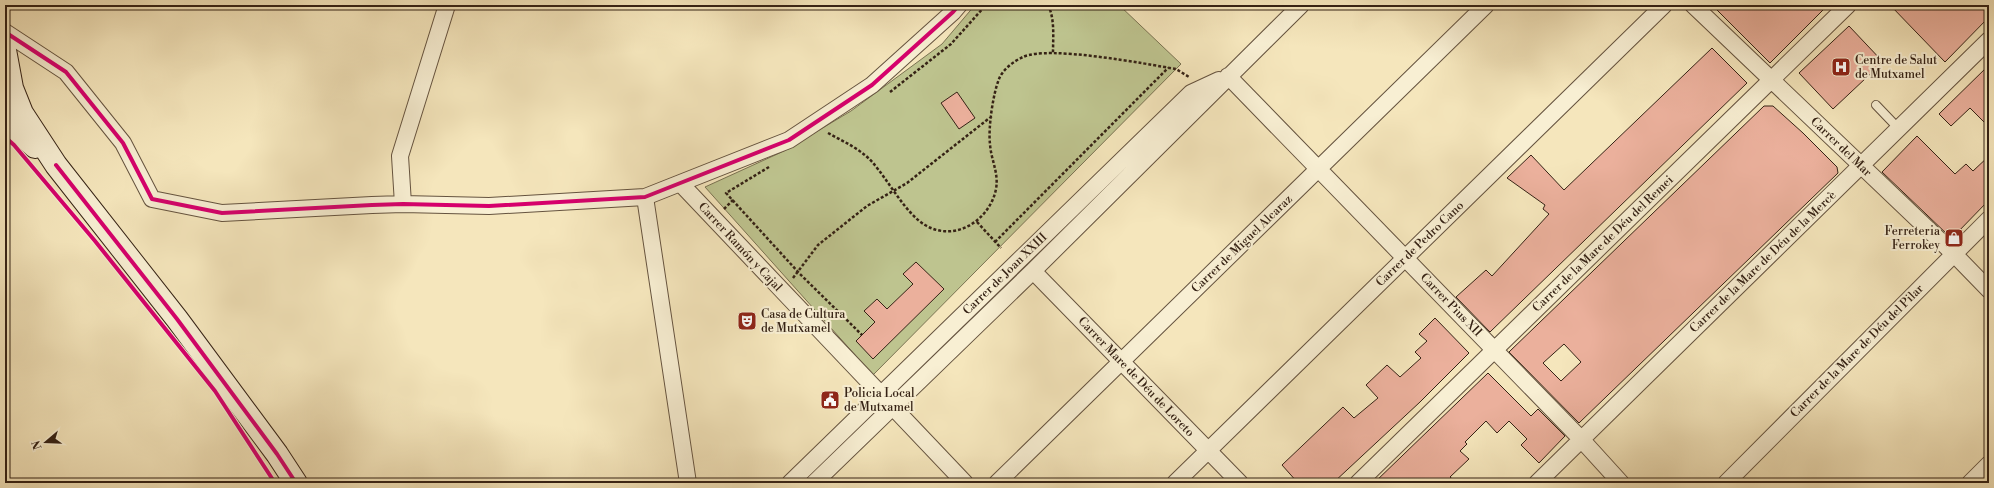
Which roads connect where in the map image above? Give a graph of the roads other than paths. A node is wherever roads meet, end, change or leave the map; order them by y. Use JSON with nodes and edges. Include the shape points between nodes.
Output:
{"nodes":[{"id":1,"x":447,"y":5,"type":"edge"},
{"id":2,"x":959,"y":5,"type":"edge"},
{"id":3,"x":1301,"y":5,"type":"edge"},
{"id":4,"x":1486,"y":5,"type":"edge"},
{"id":5,"x":1664,"y":5,"type":"edge"},
{"id":6,"x":1693,"y":5,"type":"edge"},
{"id":7,"x":1848,"y":5,"type":"edge"},
{"id":8,"x":5,"y":32,"type":"edge"},
{"id":9,"x":5,"y":39,"type":"edge"},
{"id":10,"x":1989,"y":40,"type":"edge"},
{"id":11,"x":5,"y":51,"type":"edge"},
{"id":12,"x":1228,"y":76,"type":"junction"},
{"id":13,"x":1771,"y":80,"type":"junction"},
{"id":14,"x":1876,"y":105,"type":"dead end"},
{"id":15,"x":5,"y":120,"type":"edge"},
{"id":16,"x":1899,"y":129,"type":"junction"},
{"id":17,"x":56,"y":165,"type":"junction"},
{"id":18,"x":1861,"y":166,"type":"junction"},
{"id":19,"x":1318,"y":169,"type":"junction"},
{"id":20,"x":681,"y":184,"type":"junction"},
{"id":21,"x":645,"y":197,"type":"junction"},
{"id":22,"x":403,"y":204,"type":"junction"},
{"id":23,"x":1989,"y":219,"type":"edge"},
{"id":24,"x":1954,"y":254,"type":"junction"},
{"id":25,"x":1405,"y":258,"type":"junction"},
{"id":26,"x":1033,"y":271,"type":"junction"},
{"id":27,"x":1989,"y":290,"type":"edge"},
{"id":28,"x":1494,"y":350,"type":"junction"},
{"id":29,"x":1121,"y":361,"type":"junction"},
{"id":30,"x":881,"y":395,"type":"junction"},
{"id":31,"x":892,"y":406,"type":"junction"},
{"id":32,"x":1581,"y":439,"type":"junction"},
{"id":33,"x":1208,"y":451,"type":"junction"},
{"id":34,"x":1989,"y":464,"type":"edge"},
{"id":35,"x":296,"y":483,"type":"edge"},
{"id":36,"x":688,"y":483,"type":"edge"},
{"id":37,"x":790,"y":483,"type":"edge"},
{"id":38,"x":814,"y":483,"type":"edge"},
{"id":39,"x":965,"y":483,"type":"edge"},
{"id":40,"x":997,"y":483,"type":"edge"},
{"id":41,"x":1175,"y":483,"type":"edge"},
{"id":42,"x":1240,"y":483,"type":"edge"},
{"id":43,"x":1358,"y":483,"type":"edge"},
{"id":44,"x":1536,"y":483,"type":"edge"},
{"id":45,"x":1621,"y":483,"type":"edge"},
{"id":46,"x":1726,"y":483,"type":"edge"},
{"id":47,"x":1970,"y":483,"type":"edge"}],
"edges":[{"from":1,"to":22,"type":"street","via":[[400,156]]},
{"from":2,"to":20,"type":"street","via":[[872,85],[789,140]]},
{"from":3,"to":12,"type":"street","name":"Carrer de Joan XXIII"},
{"from":4,"to":19,"type":"street","name":"Carrer de Miguel Alcaraz"},
{"from":5,"to":25,"type":"street","name":"Carrer de Pedro Cano"},
{"from":6,"to":13,"type":"street","name":"Carrer del Mar"},
{"from":7,"to":13,"type":"street","name":"Carrer de la Mare de Déu del Remei"},
{"from":8,"to":22,"type":"street","via":[[66,72],[123,143],[152,199],[222,214]]},
{"from":9,"to":11,"type":"street"},
{"from":10,"to":16,"type":"street","name":"Carrer de la Mare de Déu de la Mercè"},
{"from":11,"to":17,"type":"street","via":[[12,88],[22,113]]},
{"from":12,"to":19,"type":"street","name":"Carrer Pius XII"},
{"from":12,"to":26,"type":"street","name":"Carrer de Joan XXIII"},
{"from":12,"to":30,"type":"street","name":"Carrer de Joan XXIII","via":[[1191,93]]},
{"from":13,"to":18,"type":"street","name":"Carrer del Mar"},
{"from":13,"to":28,"type":"street","name":"Carrer de la Mare de Déu del Remei"},
{"from":14,"to":16,"type":"lane"},
{"from":15,"to":17,"type":"street"},
{"from":16,"to":18,"type":"street","name":"Carrer de la Mare de Déu de la Mercè"},
{"from":17,"to":35,"type":"street","via":[[177,319]]},
{"from":18,"to":24,"type":"street","name":"Carrer del Mar"},
{"from":18,"to":32,"type":"street","name":"Carrer de la Mare de Déu de la Mercè"},
{"from":19,"to":25,"type":"street","name":"Carrer Pius XII"},
{"from":19,"to":29,"type":"street","name":"Carrer de Miguel Alcaraz"},
{"from":20,"to":21,"type":"street"},
{"from":20,"to":30,"type":"street","name":"Carrer Ramón y Cajal"},
{"from":21,"to":22,"type":"street","via":[[489,206]]},
{"from":21,"to":36,"type":"street"},
{"from":23,"to":24,"type":"street","name":"Carrer de la Mare de Déu del Pilar"},
{"from":24,"to":27,"type":"street","name":"Carrer del Mar"},
{"from":24,"to":46,"type":"street","name":"Carrer de la Mare de Déu del Pilar"},
{"from":25,"to":28,"type":"street","name":"Carrer Pius XII"},
{"from":25,"to":33,"type":"street","name":"Carrer de Pedro Cano"},
{"from":26,"to":29,"type":"street","name":"Carrer Mare de Déu de Loreto"},
{"from":26,"to":31,"type":"street","name":"Carrer de Joan XXIII"},
{"from":28,"to":32,"type":"street","name":"Carrer Pius XII"},
{"from":28,"to":43,"type":"street","name":"Carrer de la Mare de Déu del Remei"},
{"from":29,"to":33,"type":"street","name":"Carrer Mare de Déu de Loreto"},
{"from":29,"to":40,"type":"street","name":"Carrer de Miguel Alcaraz"},
{"from":30,"to":31,"type":"street","name":"Carrer Ramón y Cajal"},
{"from":30,"to":37,"type":"street","name":"Carrer de Joan XXIII"},
{"from":31,"to":38,"type":"street","name":"Carrer de Joan XXIII"},
{"from":31,"to":39,"type":"street","name":"Carrer Ramón y Cajal"},
{"from":32,"to":44,"type":"street","name":"Carrer de la Mare de Déu de la Mercè"},
{"from":32,"to":45,"type":"street","name":"Carrer Pius XII"},
{"from":33,"to":41,"type":"street","name":"Carrer de Pedro Cano"},
{"from":33,"to":42,"type":"street","name":"Carrer Mare de Déu de Loreto"},
{"from":34,"to":47,"type":"street"}]}
